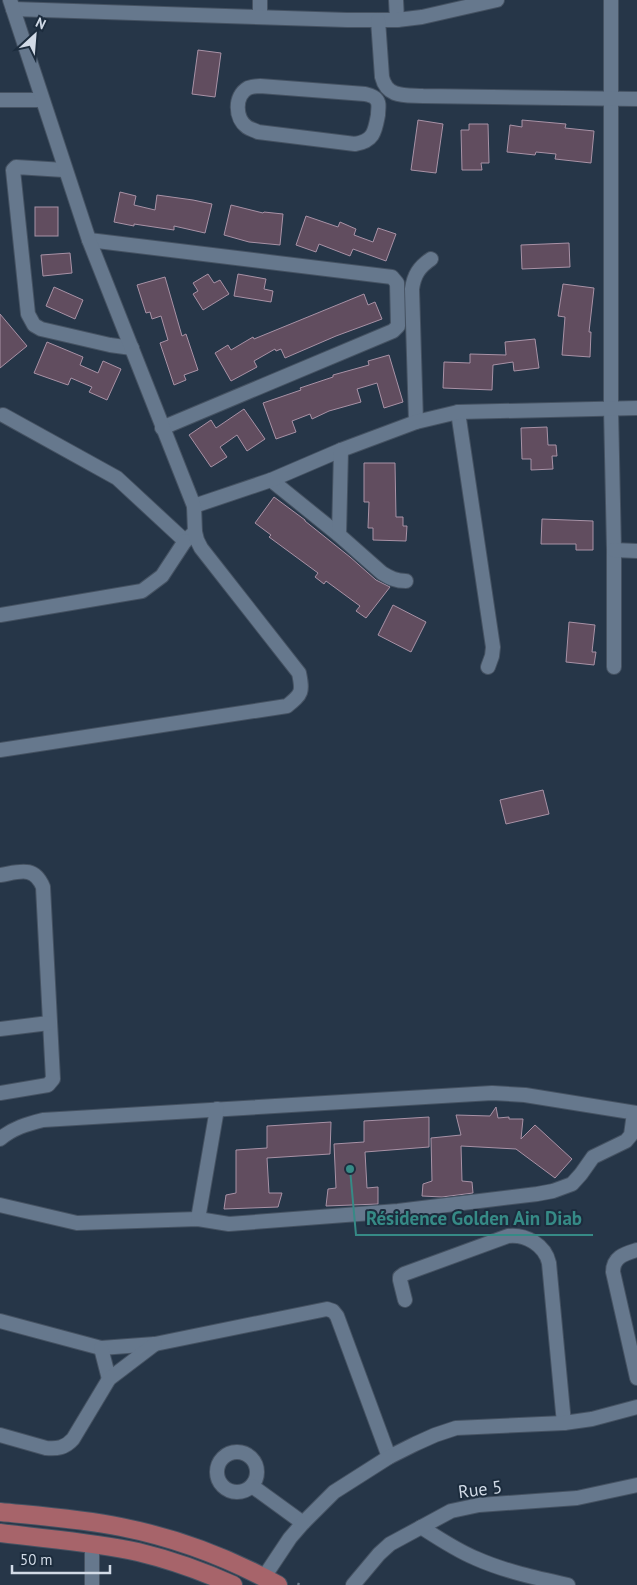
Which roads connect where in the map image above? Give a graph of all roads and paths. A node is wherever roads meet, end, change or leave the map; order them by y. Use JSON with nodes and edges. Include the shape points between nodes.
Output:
{"nodes":[{"id":1,"x":260,"y":0,"type":"edge"},
{"id":2,"x":396,"y":0,"type":"edge"},
{"id":3,"x":497,"y":0,"type":"edge"},
{"id":4,"x":611,"y":0,"type":"edge"},
{"id":5,"x":11,"y":4,"type":"edge"},
{"id":6,"x":260,"y":16,"type":"junction"},
{"id":7,"x":378,"y":20,"type":"junction"},
{"id":8,"x":397,"y":20,"type":"junction"},
{"id":9,"x":389,"y":91,"type":"junction"},
{"id":10,"x":376,"y":98,"type":"junction"},
{"id":11,"x":611,"y":99,"type":"junction"},
{"id":12,"x":637,"y":99,"type":"edge"},
{"id":13,"x":0,"y":100,"type":"edge"},
{"id":14,"x":42,"y":100,"type":"junction"},
{"id":15,"x":64,"y":170,"type":"junction"},
{"id":16,"x":88,"y":240,"type":"junction"},
{"id":17,"x":431,"y":259,"type":"dead end"},
{"id":18,"x":132,"y":348,"type":"junction"},
{"id":19,"x":637,"y":408,"type":"edge"},
{"id":20,"x":611,"y":409,"type":"junction"},
{"id":21,"x":458,"y":412,"type":"junction"},
{"id":22,"x":3,"y":415,"type":"dead end"},
{"id":23,"x":416,"y":422,"type":"junction"},
{"id":24,"x":162,"y":428,"type":"junction"},
{"id":25,"x":341,"y":450,"type":"junction"},
{"id":26,"x":271,"y":480,"type":"junction"},
{"id":27,"x":194,"y":506,"type":"junction"},
{"id":28,"x":190,"y":536,"type":"junction"},
{"id":29,"x":339,"y":536,"type":"junction"},
{"id":30,"x":614,"y":550,"type":"junction"},
{"id":31,"x":637,"y":551,"type":"edge"},
{"id":32,"x":406,"y":581,"type":"dead end"},
{"id":33,"x":0,"y":615,"type":"edge"},
{"id":34,"x":488,"y":667,"type":"dead end"},
{"id":35,"x":614,"y":667,"type":"dead end"},
{"id":36,"x":0,"y":750,"type":"edge"},
{"id":37,"x":0,"y":875,"type":"edge"},
{"id":38,"x":49,"y":1023,"type":"junction"},
{"id":39,"x":0,"y":1029,"type":"edge"},
{"id":40,"x":0,"y":1093,"type":"edge"},
{"id":41,"x":217,"y":1109,"type":"junction"},
{"id":42,"x":635,"y":1113,"type":"edge"},
{"id":43,"x":0,"y":1139,"type":"edge"},
{"id":44,"x":0,"y":1205,"type":"edge"},
{"id":45,"x":198,"y":1219,"type":"junction"},
{"id":46,"x":637,"y":1250,"type":"edge"},
{"id":47,"x":405,"y":1300,"type":"dead end"},
{"id":48,"x":0,"y":1321,"type":"edge"},
{"id":49,"x":155,"y":1344,"type":"junction"},
{"id":50,"x":101,"y":1348,"type":"junction"},
{"id":51,"x":637,"y":1378,"type":"edge"},
{"id":52,"x":109,"y":1379,"type":"junction"},
{"id":53,"x":637,"y":1407,"type":"edge"},
{"id":54,"x":564,"y":1423,"type":"junction"},
{"id":55,"x":0,"y":1435,"type":"edge"},
{"id":56,"x":390,"y":1457,"type":"junction"},
{"id":57,"x":637,"y":1485,"type":"edge"},
{"id":58,"x":252,"y":1486,"type":"dead end"},
{"id":59,"x":0,"y":1512,"type":"edge"},
{"id":60,"x":303,"y":1523,"type":"junction"},
{"id":61,"x":421,"y":1527,"type":"junction"},
{"id":62,"x":0,"y":1534,"type":"edge"},
{"id":63,"x":92,"y":1544,"type":"junction"},
{"id":64,"x":271,"y":1581,"type":"edge"},
{"id":65,"x":92,"y":1585,"type":"edge"},
{"id":66,"x":233,"y":1585,"type":"edge"},
{"id":67,"x":353,"y":1585,"type":"edge"},
{"id":68,"x":568,"y":1585,"type":"edge"}],
"edges":[{"from":1,"to":6,"type":"street"},
{"from":2,"to":8,"type":"street"},
{"from":3,"to":8,"type":"street"},
{"from":4,"to":11,"type":"street"},
{"from":5,"to":6,"type":"street"},
{"from":5,"to":14,"type":"street"},
{"from":6,"to":7,"type":"street"},
{"from":7,"to":8,"type":"street"},
{"from":7,"to":9,"type":"street","via":[[382,77]]},
{"from":9,"to":10,"type":"street"},
{"from":9,"to":11,"type":"street","via":[[423,96]]},
{"from":10,"to":10,"type":"street","via":[[365,94],[260,86],[248,88],[238,101],[239,118],[258,132],[355,144],[363,142],[376,131],[379,104]]},
{"from":11,"to":12,"type":"street"},
{"from":11,"to":20,"type":"street"},
{"from":13,"to":14,"type":"street"},
{"from":14,"to":15,"type":"street"},
{"from":15,"to":16,"type":"street"},
{"from":15,"to":18,"type":"street","via":[[16,167],[13,170],[28,314],[34,325],[41,329]]},
{"from":16,"to":18,"type":"street"},
{"from":16,"to":24,"type":"street","via":[[392,277],[397,283],[398,326],[393,331]]},
{"from":17,"to":23,"type":"street","via":[[418,271],[412,289]]},
{"from":18,"to":24,"type":"street"},
{"from":19,"to":20,"type":"street"},
{"from":20,"to":21,"type":"street"},
{"from":20,"to":30,"type":"street"},
{"from":21,"to":23,"type":"street"},
{"from":21,"to":34,"type":"street","via":[[493,647]]},
{"from":22,"to":28,"type":"street","via":[[117,478]]},
{"from":23,"to":25,"type":"street"},
{"from":24,"to":27,"type":"street"},
{"from":25,"to":26,"type":"street"},
{"from":25,"to":29,"type":"street"},
{"from":26,"to":27,"type":"street"},
{"from":26,"to":29,"type":"street"},
{"from":27,"to":28,"type":"street"},
{"from":28,"to":33,"type":"street","via":[[162,576],[142,591]]},
{"from":28,"to":36,"type":"street","via":[[197,540],[299,673],[302,688],[299,696],[287,706]]},
{"from":29,"to":32,"type":"street","via":[[389,578]]},
{"from":30,"to":31,"type":"street"},
{"from":30,"to":35,"type":"street"},
{"from":37,"to":38,"type":"street","via":[[27,871],[40,880],[43,887]]},
{"from":38,"to":39,"type":"street"},
{"from":38,"to":40,"type":"street","via":[[52,1082]]},
{"from":41,"to":42,"type":"street","via":[[492,1093],[525,1095]]},
{"from":41,"to":43,"type":"street","via":[[43,1120],[24,1124]]},
{"from":41,"to":45,"type":"street"},
{"from":42,"to":45,"type":"street","via":[[629,1138],[593,1157],[572,1184],[553,1191],[398,1211],[229,1224]]},
{"from":44,"to":45,"type":"street","via":[[77,1223]]},
{"from":46,"to":51,"type":"street","via":[[618,1258],[613,1268]]},
{"from":47,"to":54,"type":"street","via":[[400,1280],[404,1274],[508,1236],[519,1236],[539,1245],[550,1263]]},
{"from":48,"to":50,"type":"street"},
{"from":49,"to":50,"type":"street"},
{"from":49,"to":52,"type":"street"},
{"from":49,"to":56,"type":"street","via":[[320,1309],[333,1310]]},
{"from":50,"to":52,"type":"street"},
{"from":52,"to":55,"type":"street","via":[[73,1439],[65,1446],[46,1448]]},
{"from":53,"to":54,"type":"street","via":[[592,1420]]},
{"from":54,"to":56,"type":"street","via":[[456,1428]]},
{"from":56,"to":60,"type":"street","via":[[334,1492]]},
{"from":57,"to":61,"type":"street","name":"Rue 5","via":[[577,1498],[466,1507]]},
{"from":58,"to":60,"type":"street"},
{"from":59,"to":64,"type":"main road","via":[[137,1531],[193,1547]]},
{"from":60,"to":64,"type":"street","via":[[290,1538]]},
{"from":61,"to":67,"type":"street","name":"Rue 5","via":[[390,1544]]},
{"from":61,"to":68,"type":"street","via":[[473,1558]]},
{"from":62,"to":63,"type":"main road"},
{"from":63,"to":65,"type":"street"},
{"from":63,"to":66,"type":"main road","via":[[171,1561]]}]}
